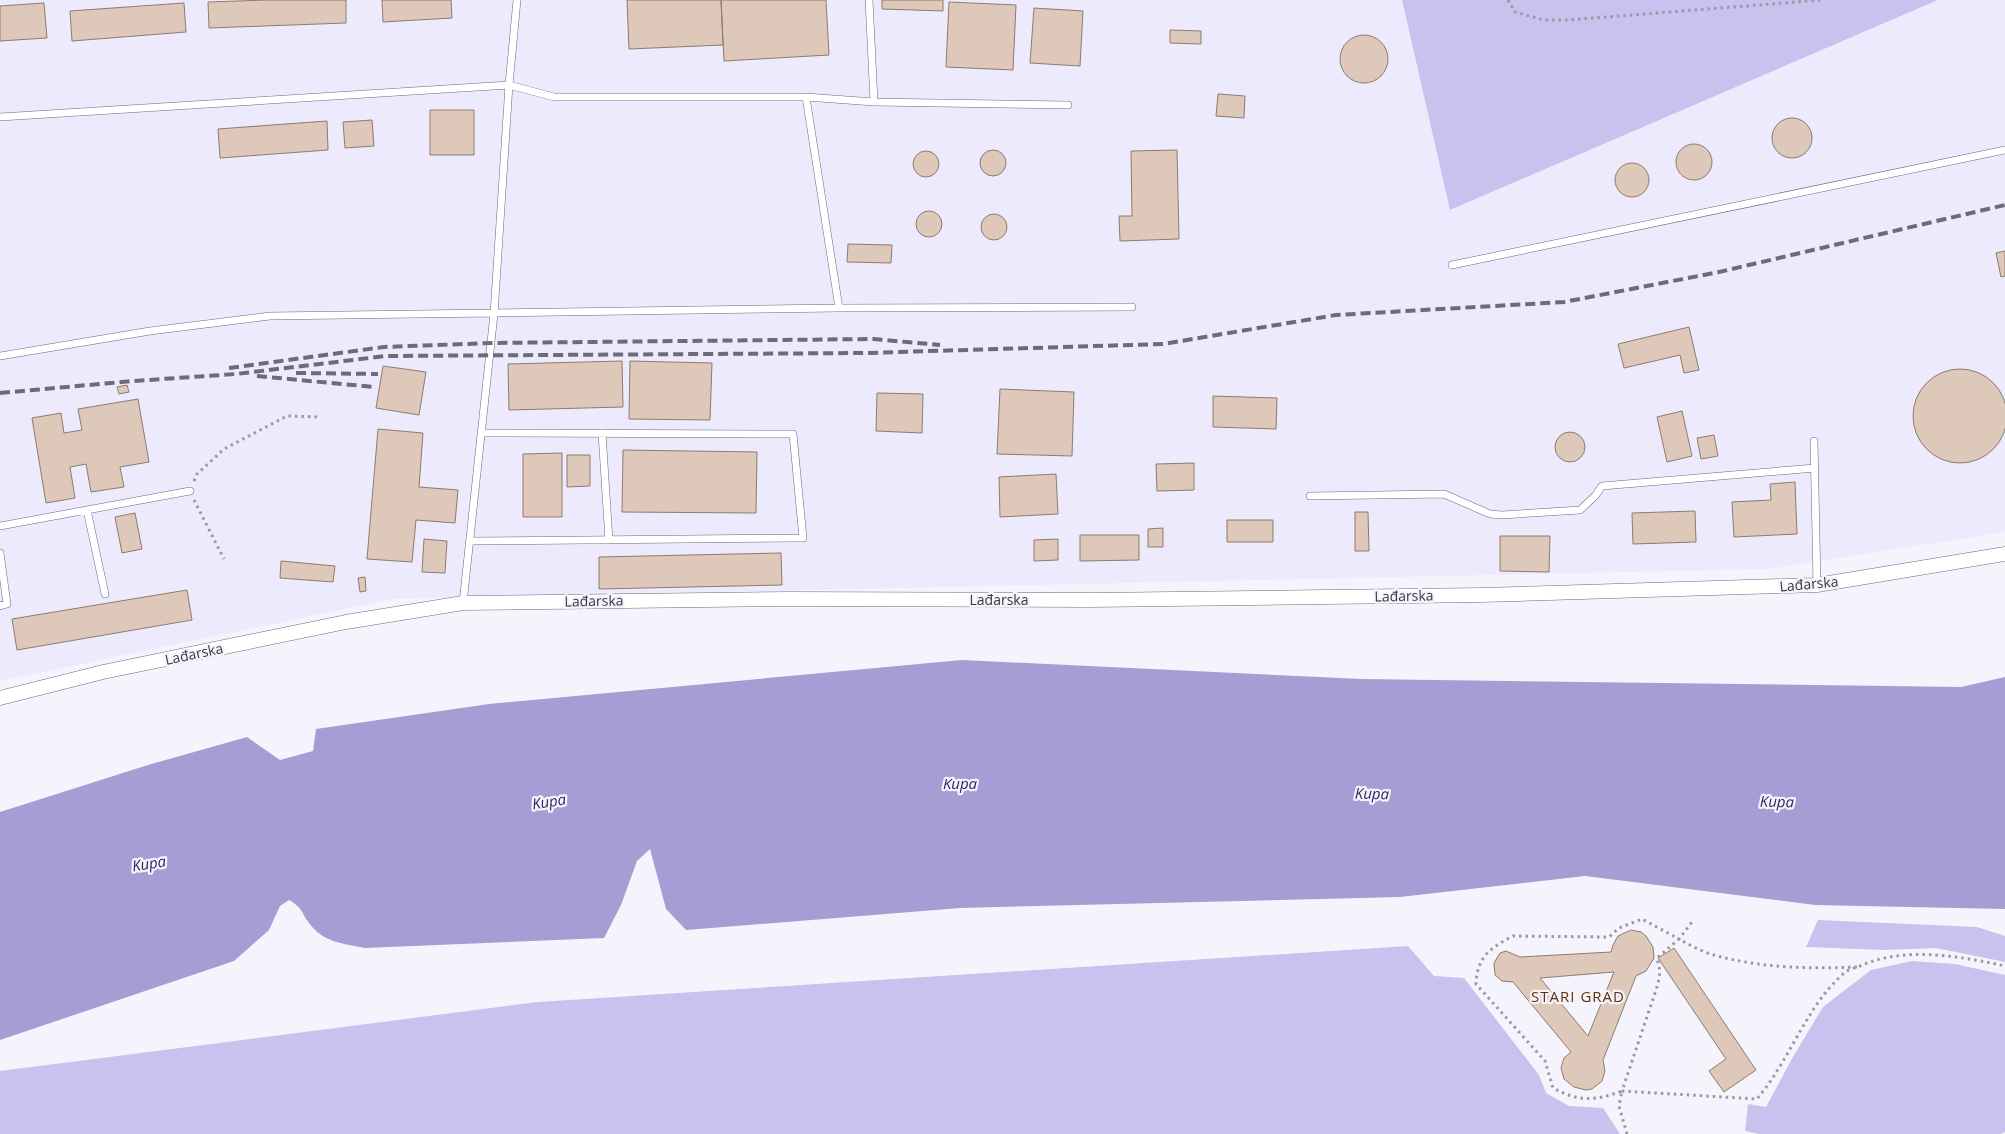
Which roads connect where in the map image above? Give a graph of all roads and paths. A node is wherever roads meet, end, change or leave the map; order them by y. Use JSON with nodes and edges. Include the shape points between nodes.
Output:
{"nodes":[{"id":1,"x":518,"y":0,"type":"edge"},
{"id":2,"x":869,"y":0,"type":"edge"},
{"id":3,"x":1508,"y":0,"type":"edge"},
{"id":4,"x":1821,"y":0,"type":"edge"},
{"id":5,"x":509,"y":85,"type":"junction"},
{"id":6,"x":806,"y":97,"type":"junction"},
{"id":7,"x":874,"y":102,"type":"junction"},
{"id":8,"x":1068,"y":106,"type":"dead end"},
{"id":9,"x":0,"y":117,"type":"edge"},
{"id":10,"x":2005,"y":150,"type":"edge"},
{"id":11,"x":1452,"y":265,"type":"dead end"},
{"id":12,"x":1132,"y":307,"type":"dead end"},
{"id":13,"x":839,"y":308,"type":"junction"},
{"id":14,"x":494,"y":314,"type":"junction"},
{"id":15,"x":0,"y":356,"type":"edge"},
{"id":16,"x":321,"y":417,"type":"dead end"},
{"id":17,"x":481,"y":433,"type":"junction"},
{"id":18,"x":602,"y":433,"type":"junction"},
{"id":19,"x":1814,"y":441,"type":"dead end"},
{"id":20,"x":1815,"y":468,"type":"junction"},
{"id":21,"x":190,"y":491,"type":"junction"},
{"id":22,"x":1310,"y":496,"type":"dead end"},
{"id":23,"x":87,"y":510,"type":"junction"},
{"id":24,"x":0,"y":526,"type":"edge"},
{"id":25,"x":608,"y":540,"type":"junction"},
{"id":26,"x":470,"y":541,"type":"junction"},
{"id":27,"x":0,"y":553,"type":"edge"},
{"id":28,"x":2005,"y":554,"type":"edge"},
{"id":29,"x":224,"y":559,"type":"dead end"},
{"id":30,"x":1817,"y":585,"type":"junction"},
{"id":31,"x":105,"y":594,"type":"dead end"},
{"id":32,"x":463,"y":603,"type":"junction"},
{"id":33,"x":0,"y":606,"type":"edge"},
{"id":34,"x":0,"y":698,"type":"edge"},
{"id":35,"x":1692,"y":922,"type":"dead end"},
{"id":36,"x":1679,"y":939,"type":"junction"},
{"id":37,"x":2005,"y":966,"type":"edge"},
{"id":38,"x":1857,"y":967,"type":"junction"},
{"id":39,"x":1622,"y":1091,"type":"junction"},
{"id":40,"x":1627,"y":1134,"type":"edge"}],
"edges":[{"from":1,"to":5,"type":"lane"},
{"from":2,"to":7,"type":"lane"},
{"from":3,"to":4,"type":"path","via":[[1515,12],[1544,20]]},
{"from":5,"to":6,"type":"lane","via":[[554,97]]},
{"from":5,"to":9,"type":"lane"},
{"from":5,"to":14,"type":"lane"},
{"from":6,"to":7,"type":"lane"},
{"from":6,"to":13,"type":"lane"},
{"from":7,"to":8,"type":"lane"},
{"from":10,"to":11,"type":"lane"},
{"from":12,"to":13,"type":"lane"},
{"from":13,"to":14,"type":"lane"},
{"from":14,"to":15,"type":"lane","via":[[270,316],[150,331]]},
{"from":14,"to":17,"type":"lane"},
{"from":16,"to":21,"type":"path","via":[[287,416],[224,449],[197,474]]},
{"from":17,"to":18,"type":"lane"},
{"from":17,"to":26,"type":"lane"},
{"from":18,"to":25,"type":"lane"},
{"from":18,"to":25,"type":"lane","via":[[793,434],[803,538]]},
{"from":19,"to":20,"type":"lane"},
{"from":20,"to":22,"type":"lane","via":[[1602,486],[1580,510],[1502,515],[1490,514],[1444,494]]},
{"from":20,"to":30,"type":"lane"},
{"from":21,"to":23,"type":"lane"},
{"from":21,"to":29,"type":"path"},
{"from":23,"to":24,"type":"lane"},
{"from":23,"to":31,"type":"lane"},
{"from":25,"to":26,"type":"lane"},
{"from":26,"to":32,"type":"lane"},
{"from":27,"to":33,"type":"lane","via":[[7,604]]},
{"from":28,"to":30,"type":"street","name":"Lađarska"},
{"from":30,"to":32,"type":"street","name":"Lađarska","via":[[1481,595],[1132,600],[788,598]]},
{"from":32,"to":34,"type":"street","name":"Lađarska","via":[[336,624],[103,672]]},
{"from":35,"to":36,"type":"path"},
{"from":36,"to":38,"type":"path","via":[[1712,955],[1743,962],[1816,969]]},
{"from":36,"to":39,"type":"path","via":[[1657,958],[1658,984]]},
{"from":36,"to":39,"type":"path","via":[[1642,919],[1619,928],[1609,936],[1513,936],[1500,942],[1482,958],[1476,984],[1545,1061],[1553,1088],[1569,1097],[1586,1098],[1603,1098]]},
{"from":37,"to":38,"type":"path","via":[[1973,959],[1911,954],[1870,961]]},
{"from":38,"to":39,"type":"path","via":[[1844,973],[1823,995],[1757,1099]]},
{"from":39,"to":40,"type":"path","via":[[1619,1106]]}]}
